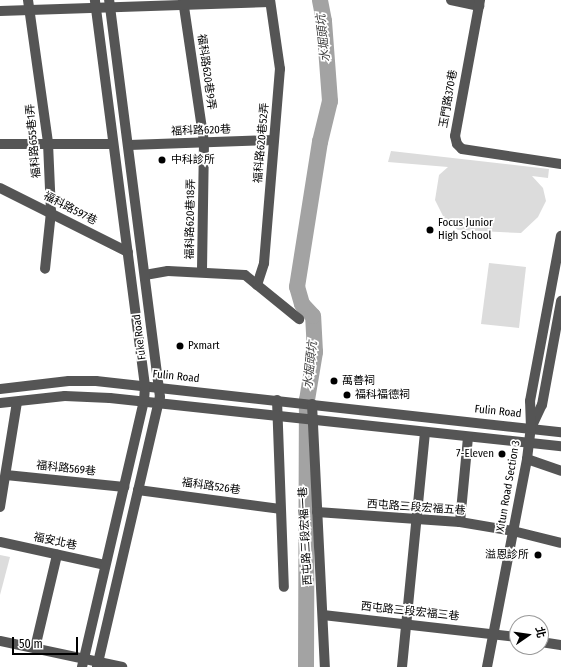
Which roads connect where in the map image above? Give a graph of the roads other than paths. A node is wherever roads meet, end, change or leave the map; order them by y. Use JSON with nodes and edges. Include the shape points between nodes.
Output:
{"nodes":[{"id":1,"x":28,"y":0,"type":"edge"},
{"id":2,"x":451,"y":0,"type":"edge"},
{"id":3,"x":270,"y":1,"type":"edge"},
{"id":4,"x":183,"y":3,"type":"edge"},
{"id":5,"x":479,"y":3,"type":"edge"},
{"id":6,"x":96,"y":4,"type":"edge"},
{"id":7,"x":110,"y":4,"type":"edge"},
{"id":8,"x":30,"y":10,"type":"junction"},
{"id":9,"x":0,"y":11,"type":"edge"},
{"id":10,"x":274,"y":140,"type":"junction"},
{"id":11,"x":204,"y":142,"type":"junction"},
{"id":12,"x":48,"y":143,"type":"junction"},
{"id":13,"x":0,"y":144,"type":"edge"},
{"id":14,"x":113,"y":144,"type":"junction"},
{"id":15,"x":129,"y":145,"type":"junction"},
{"id":16,"x":561,"y":164,"type":"edge"},
{"id":17,"x":0,"y":188,"type":"edge"},
{"id":18,"x":51,"y":212,"type":"junction"},
{"id":19,"x":561,"y":236,"type":"edge"},
{"id":20,"x":128,"y":252,"type":"junction"},
{"id":21,"x":45,"y":269,"type":"dead end"},
{"id":22,"x":202,"y":272,"type":"junction"},
{"id":23,"x":145,"y":275,"type":"junction"},
{"id":24,"x":257,"y":285,"type":"junction"},
{"id":25,"x":561,"y":300,"type":"edge"},
{"id":26,"x":299,"y":319,"type":"dead end"},
{"id":27,"x":145,"y":386,"type":"junction"},
{"id":28,"x":159,"y":387,"type":"junction"},
{"id":29,"x":0,"y":389,"type":"edge"},
{"id":30,"x":277,"y":400,"type":"junction"},
{"id":31,"x":18,"y":402,"type":"junction"},
{"id":32,"x":144,"y":402,"type":"junction"},
{"id":33,"x":159,"y":403,"type":"junction"},
{"id":34,"x":0,"y":404,"type":"edge"},
{"id":35,"x":312,"y":404,"type":"junction"},
{"id":36,"x":278,"y":417,"type":"junction"},
{"id":37,"x":312,"y":420,"type":"junction"},
{"id":38,"x":531,"y":428,"type":"junction"},
{"id":39,"x":425,"y":432,"type":"junction"},
{"id":40,"x":561,"y":432,"type":"edge"},
{"id":41,"x":468,"y":437,"type":"junction"},
{"id":42,"x":528,"y":443,"type":"junction"},
{"id":43,"x":561,"y":446,"type":"edge"},
{"id":44,"x":527,"y":460,"type":"junction"},
{"id":45,"x":561,"y":471,"type":"edge"},
{"id":46,"x":6,"y":475,"type":"junction"},
{"id":47,"x":124,"y":486,"type":"junction"},
{"id":48,"x":138,"y":490,"type":"junction"},
{"id":49,"x":0,"y":507,"type":"edge"},
{"id":50,"x":280,"y":509,"type":"junction"},
{"id":51,"x":317,"y":512,"type":"junction"},
{"id":52,"x":416,"y":521,"type":"junction"},
{"id":53,"x":460,"y":522,"type":"junction"},
{"id":54,"x":513,"y":530,"type":"junction"},
{"id":55,"x":0,"y":542,"type":"edge"},
{"id":56,"x":561,"y":543,"type":"edge"},
{"id":57,"x":58,"y":555,"type":"junction"},
{"id":58,"x":105,"y":565,"type":"junction"},
{"id":59,"x":284,"y":587,"type":"dead end"},
{"id":60,"x":322,"y":615,"type":"junction"},
{"id":61,"x":405,"y":624,"type":"junction"},
{"id":62,"x":495,"y":632,"type":"junction"},
{"id":63,"x":509,"y":635,"type":"edge"},
{"id":64,"x":0,"y":641,"type":"edge"},
{"id":65,"x":549,"y":643,"type":"edge"},
{"id":66,"x":561,"y":645,"type":"edge"},
{"id":67,"x":35,"y":648,"type":"junction"},
{"id":68,"x":83,"y":662,"type":"edge"},
{"id":69,"x":97,"y":664,"type":"edge"},
{"id":70,"x":122,"y":667,"type":"edge"},
{"id":71,"x":325,"y":667,"type":"edge"},
{"id":72,"x":402,"y":667,"type":"edge"},
{"id":73,"x":487,"y":667,"type":"edge"}],
"edges":[{"from":1,"to":8,"type":"street","name":"福科路655巷1弄"},
{"from":2,"to":5,"type":"street"},
{"from":3,"to":4,"type":"street"},
{"from":3,"to":10,"type":"street","name":"福科路620巷52弄","via":[[280,68]]},
{"from":4,"to":7,"type":"street"},
{"from":4,"to":11,"type":"street","name":"福科路620巷9弄"},
{"from":5,"to":16,"type":"street","name":"玉門路370巷","via":[[455,136],[457,144],[462,149]]},
{"from":6,"to":7,"type":"street"},
{"from":6,"to":8,"type":"street"},
{"from":6,"to":14,"type":"street","name":"Fuke Road"},
{"from":7,"to":15,"type":"street","name":"Fuke Road"},
{"from":8,"to":9,"type":"street"},
{"from":8,"to":12,"type":"street","name":"福科路655巷1弄"},
{"from":10,"to":11,"type":"street","name":"福科路620巷"},
{"from":10,"to":24,"type":"street","name":"福科路620巷52弄","via":[[264,263]]},
{"from":11,"to":15,"type":"street","name":"福科路620巷"},
{"from":11,"to":22,"type":"street","name":"福科路620巷18弄"},
{"from":12,"to":13,"type":"street"},
{"from":12,"to":14,"type":"street"},
{"from":12,"to":18,"type":"street","name":"福科路655巷1弄"},
{"from":14,"to":20,"type":"street","name":"Fuke Road"},
{"from":15,"to":23,"type":"street","name":"Fuke Road"},
{"from":17,"to":18,"type":"street","name":"福科路597巷"},
{"from":18,"to":20,"type":"street","name":"福科路597巷"},
{"from":18,"to":21,"type":"street","name":"福科路655巷1弄"},
{"from":19,"to":38,"type":"street","name":"Xitun Road Section 3","via":[[530,401]]},
{"from":20,"to":27,"type":"street","name":"Fuke Road"},
{"from":22,"to":23,"type":"street","via":[[168,271]]},
{"from":22,"to":24,"type":"street","via":[[245,275]]},
{"from":23,"to":28,"type":"street","name":"Fuke Road"},
{"from":24,"to":26,"type":"street"},
{"from":25,"to":38,"type":"street","name":"Xitun Road Section 3","via":[[542,405]]},
{"from":27,"to":28,"type":"street","name":"Fulin Road"},
{"from":27,"to":29,"type":"street","name":"Fulin Road","via":[[69,381]]},
{"from":27,"to":32,"type":"street","name":"Fuke Road"},
{"from":28,"to":30,"type":"street","name":"Fulin Road"},
{"from":28,"to":33,"type":"street","name":"Fuke Road"},
{"from":30,"to":35,"type":"street","name":"Fulin Road"},
{"from":30,"to":36,"type":"street"},
{"from":31,"to":32,"type":"street","via":[[65,396]]},
{"from":31,"to":34,"type":"street"},
{"from":31,"to":46,"type":"street"},
{"from":32,"to":33,"type":"street"},
{"from":32,"to":47,"type":"street","name":"Fuke Road"},
{"from":33,"to":36,"type":"street"},
{"from":33,"to":48,"type":"street","name":"Fuke Road"},
{"from":35,"to":37,"type":"street","name":"西屯路三段宏福一巷"},
{"from":35,"to":38,"type":"street","name":"Fulin Road"},
{"from":36,"to":37,"type":"street"},
{"from":36,"to":50,"type":"street"},
{"from":37,"to":39,"type":"street"},
{"from":37,"to":51,"type":"street","name":"西屯路三段宏福一巷"},
{"from":38,"to":40,"type":"street","name":"Fulin Road"},
{"from":38,"to":42,"type":"street","name":"Xitun Road Section 3"},
{"from":39,"to":41,"type":"street"},
{"from":39,"to":52,"type":"street"},
{"from":41,"to":42,"type":"street"},
{"from":41,"to":53,"type":"street"},
{"from":42,"to":43,"type":"street"},
{"from":42,"to":44,"type":"street","name":"Xitun Road Section 3"},
{"from":44,"to":45,"type":"street"},
{"from":44,"to":54,"type":"street","name":"Xitun Road Section 3"},
{"from":46,"to":47,"type":"street","name":"福科路569巷"},
{"from":46,"to":49,"type":"street"},
{"from":47,"to":58,"type":"street","name":"Fuke Road"},
{"from":48,"to":50,"type":"street","name":"福科路526巷"},
{"from":48,"to":69,"type":"street","name":"Fuke Road"},
{"from":50,"to":59,"type":"street"},
{"from":51,"to":52,"type":"street","name":"西屯路三段宏福五巷"},
{"from":51,"to":60,"type":"street","name":"西屯路三段宏福一巷"},
{"from":52,"to":53,"type":"street","name":"西屯路三段宏福五巷"},
{"from":52,"to":61,"type":"street"},
{"from":53,"to":54,"type":"street","name":"西屯路三段宏福五巷"},
{"from":54,"to":56,"type":"street","name":"西屯路三段宏福五巷"},
{"from":54,"to":62,"type":"street","name":"Xitun Road Section 3"},
{"from":55,"to":57,"type":"street","name":"福安北巷"},
{"from":57,"to":58,"type":"street","name":"福安北巷"},
{"from":57,"to":67,"type":"street"},
{"from":58,"to":68,"type":"street","name":"Fuke Road"},
{"from":60,"to":61,"type":"street","name":"西屯路三段宏福三巷"},
{"from":60,"to":71,"type":"street","name":"西屯路三段宏福一巷"},
{"from":61,"to":62,"type":"street","name":"西屯路三段宏福三巷"},
{"from":61,"to":72,"type":"street"},
{"from":62,"to":63,"type":"street","name":"西屯路三段宏福三巷"},
{"from":62,"to":73,"type":"street","name":"Xitun Road Section 3"},
{"from":64,"to":67,"type":"street"},
{"from":65,"to":66,"type":"street"},
{"from":67,"to":68,"type":"street"},
{"from":68,"to":69,"type":"street"},
{"from":69,"to":70,"type":"street"}]}
